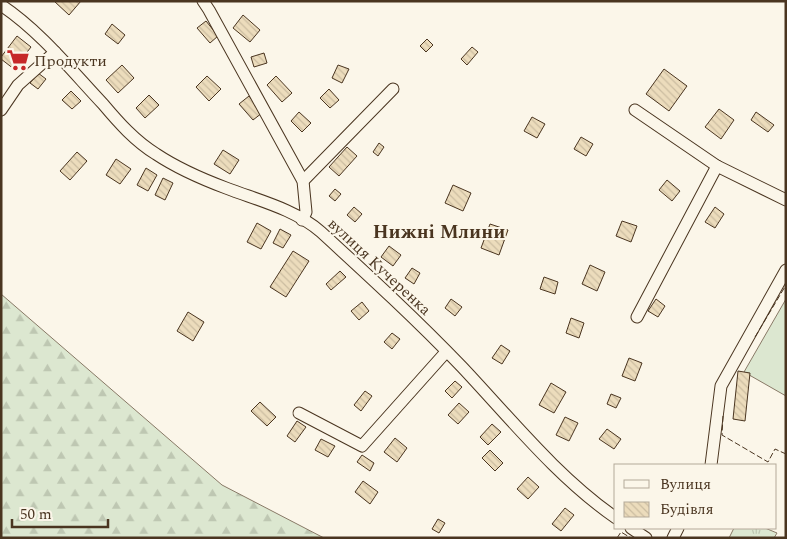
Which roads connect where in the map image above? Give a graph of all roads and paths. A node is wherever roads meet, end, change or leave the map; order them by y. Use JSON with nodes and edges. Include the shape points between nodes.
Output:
{"nodes":[{"id":1,"x":203,"y":1,"type":"edge"},
{"id":2,"x":1,"y":5,"type":"edge"},
{"id":3,"x":55,"y":52,"type":"junction"},
{"id":4,"x":393,"y":89,"type":"dead end"},
{"id":5,"x":1,"y":110,"type":"edge"},
{"id":6,"x":635,"y":110,"type":"dead end"},
{"id":7,"x":717,"y":166,"type":"junction"},
{"id":8,"x":303,"y":182,"type":"junction"},
{"id":9,"x":786,"y":200,"type":"edge"},
{"id":10,"x":302,"y":220,"type":"junction"},
{"id":11,"x":786,"y":270,"type":"edge"},
{"id":12,"x":637,"y":317,"type":"dead end"},
{"id":13,"x":446,"y":352,"type":"junction"},
{"id":14,"x":299,"y":413,"type":"dead end"},
{"id":15,"x":711,"y":464,"type":"edge"},
{"id":16,"x":614,"y":516,"type":"edge"},
{"id":17,"x":632,"y":529,"type":"edge"},
{"id":18,"x":646,"y":538,"type":"edge"}],
"edges":[{"from":1,"to":8,"type":"street"},
{"from":2,"to":3,"type":"street","name":"вулиця Кучеренка"},
{"from":3,"to":5,"type":"street","via":[[18,85]]},
{"from":3,"to":10,"type":"street","name":"вулиця Кучеренка","via":[[131,136],[155,154],[197,176]]},
{"from":4,"to":8,"type":"street"},
{"from":6,"to":7,"type":"street"},
{"from":7,"to":9,"type":"street"},
{"from":7,"to":12,"type":"street"},
{"from":8,"to":10,"type":"street","via":[[306,212]]},
{"from":10,"to":13,"type":"street","name":"вулиця Кучеренка","via":[[318,230]]},
{"from":11,"to":15,"type":"street","via":[[722,386]]},
{"from":13,"to":14,"type":"street","via":[[362,446]]},
{"from":13,"to":16,"type":"street","name":"вулиця Кучеренка","via":[[578,488]]},
{"from":17,"to":18,"type":"street"}]}
